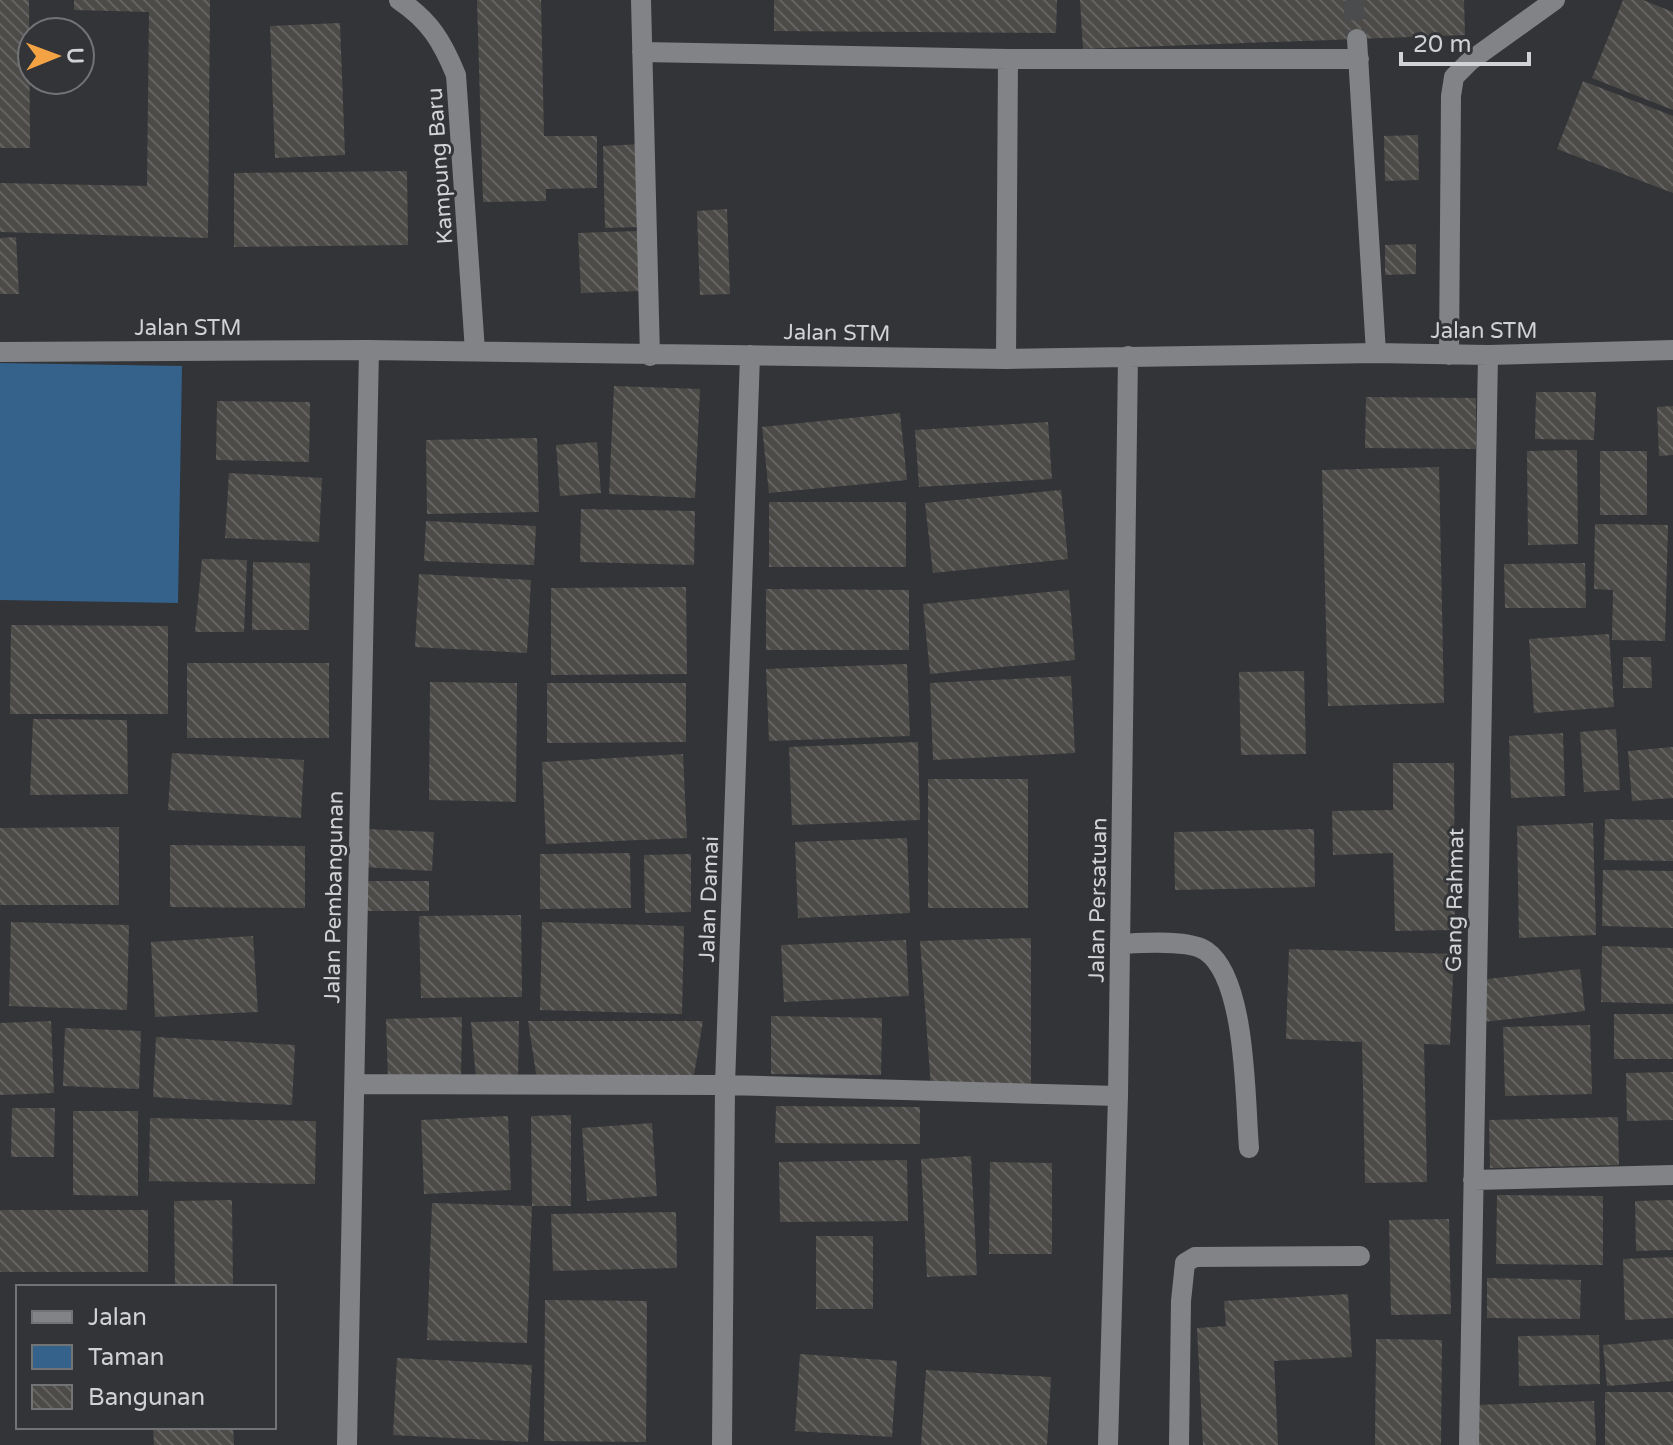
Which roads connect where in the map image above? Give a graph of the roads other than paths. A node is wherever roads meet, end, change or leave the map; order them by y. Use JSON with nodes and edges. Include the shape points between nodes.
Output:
{"nodes":[{"id":1,"x":399,"y":0,"type":"edge"},
{"id":2,"x":641,"y":0,"type":"edge"},
{"id":3,"x":1555,"y":0,"type":"edge"},
{"id":4,"x":642,"y":52,"type":"junction"},
{"id":5,"x":1008,"y":59,"type":"junction"},
{"id":6,"x":369,"y":350,"type":"junction"},
{"id":7,"x":1673,"y":350,"type":"edge"},
{"id":8,"x":475,"y":351,"type":"junction"},
{"id":9,"x":0,"y":352,"type":"edge"},
{"id":10,"x":1376,"y":353,"type":"junction"},
{"id":11,"x":750,"y":355,"type":"junction"},
{"id":12,"x":1449,"y":355,"type":"junction"},
{"id":13,"x":1488,"y":355,"type":"junction"},
{"id":14,"x":650,"y":356,"type":"junction"},
{"id":15,"x":1128,"y":356,"type":"junction"},
{"id":16,"x":1006,"y":359,"type":"junction"},
{"id":17,"x":1120,"y":944,"type":"junction"},
{"id":18,"x":355,"y":1084,"type":"junction"},
{"id":19,"x":725,"y":1085,"type":"junction"},
{"id":20,"x":1118,"y":1096,"type":"junction"},
{"id":21,"x":1249,"y":1148,"type":"dead end"},
{"id":22,"x":1673,"y":1175,"type":"edge"},
{"id":23,"x":1473,"y":1180,"type":"junction"},
{"id":24,"x":1360,"y":1256,"type":"dead end"},
{"id":25,"x":347,"y":1445,"type":"edge"},
{"id":26,"x":722,"y":1445,"type":"edge"},
{"id":27,"x":1108,"y":1445,"type":"edge"},
{"id":28,"x":1179,"y":1445,"type":"edge"},
{"id":29,"x":1469,"y":1445,"type":"edge"}],
"edges":[{"from":1,"to":8,"type":"street","name":"Kampung Baru","via":[[441,40],[456,75]]},
{"from":2,"to":4,"type":"street"},
{"from":3,"to":12,"type":"street","via":[[1454,77]]},
{"from":4,"to":5,"type":"street"},
{"from":4,"to":14,"type":"street"},
{"from":5,"to":10,"type":"street","via":[[1358,49]]},
{"from":5,"to":16,"type":"street"},
{"from":6,"to":8,"type":"street","name":"Jalan STM"},
{"from":6,"to":9,"type":"street","name":"Jalan STM"},
{"from":6,"to":18,"type":"street","name":"Jalan Pembangunan"},
{"from":7,"to":13,"type":"street","name":"Jalan STM"},
{"from":8,"to":14,"type":"street","name":"Jalan STM"},
{"from":10,"to":12,"type":"street","name":"Jalan STM"},
{"from":10,"to":15,"type":"street","name":"Jalan STM"},
{"from":11,"to":14,"type":"street","name":"Jalan STM"},
{"from":11,"to":16,"type":"street","name":"Jalan STM"},
{"from":11,"to":19,"type":"street","name":"Jalan Damai"},
{"from":12,"to":13,"type":"street","name":"Jalan STM"},
{"from":13,"to":23,"type":"street","name":"Gang Rahmat"},
{"from":15,"to":16,"type":"street","name":"Jalan STM"},
{"from":15,"to":17,"type":"street","name":"Jalan Persatuan"},
{"from":17,"to":20,"type":"street","name":"Jalan Persatuan"},
{"from":17,"to":21,"type":"street","via":[[1186,945],[1206,951],[1220,967],[1240,1020]]},
{"from":18,"to":19,"type":"street"},
{"from":18,"to":25,"type":"street","name":"Jalan Pembangunan"},
{"from":19,"to":20,"type":"street"},
{"from":19,"to":26,"type":"street","name":"Jalan Damai"},
{"from":20,"to":27,"type":"street","name":"Jalan Persatuan"},
{"from":22,"to":23,"type":"street"},
{"from":23,"to":29,"type":"street","name":"Gang Rahmat"},
{"from":24,"to":28,"type":"street","via":[[1195,1257],[1185,1263]]}]}
